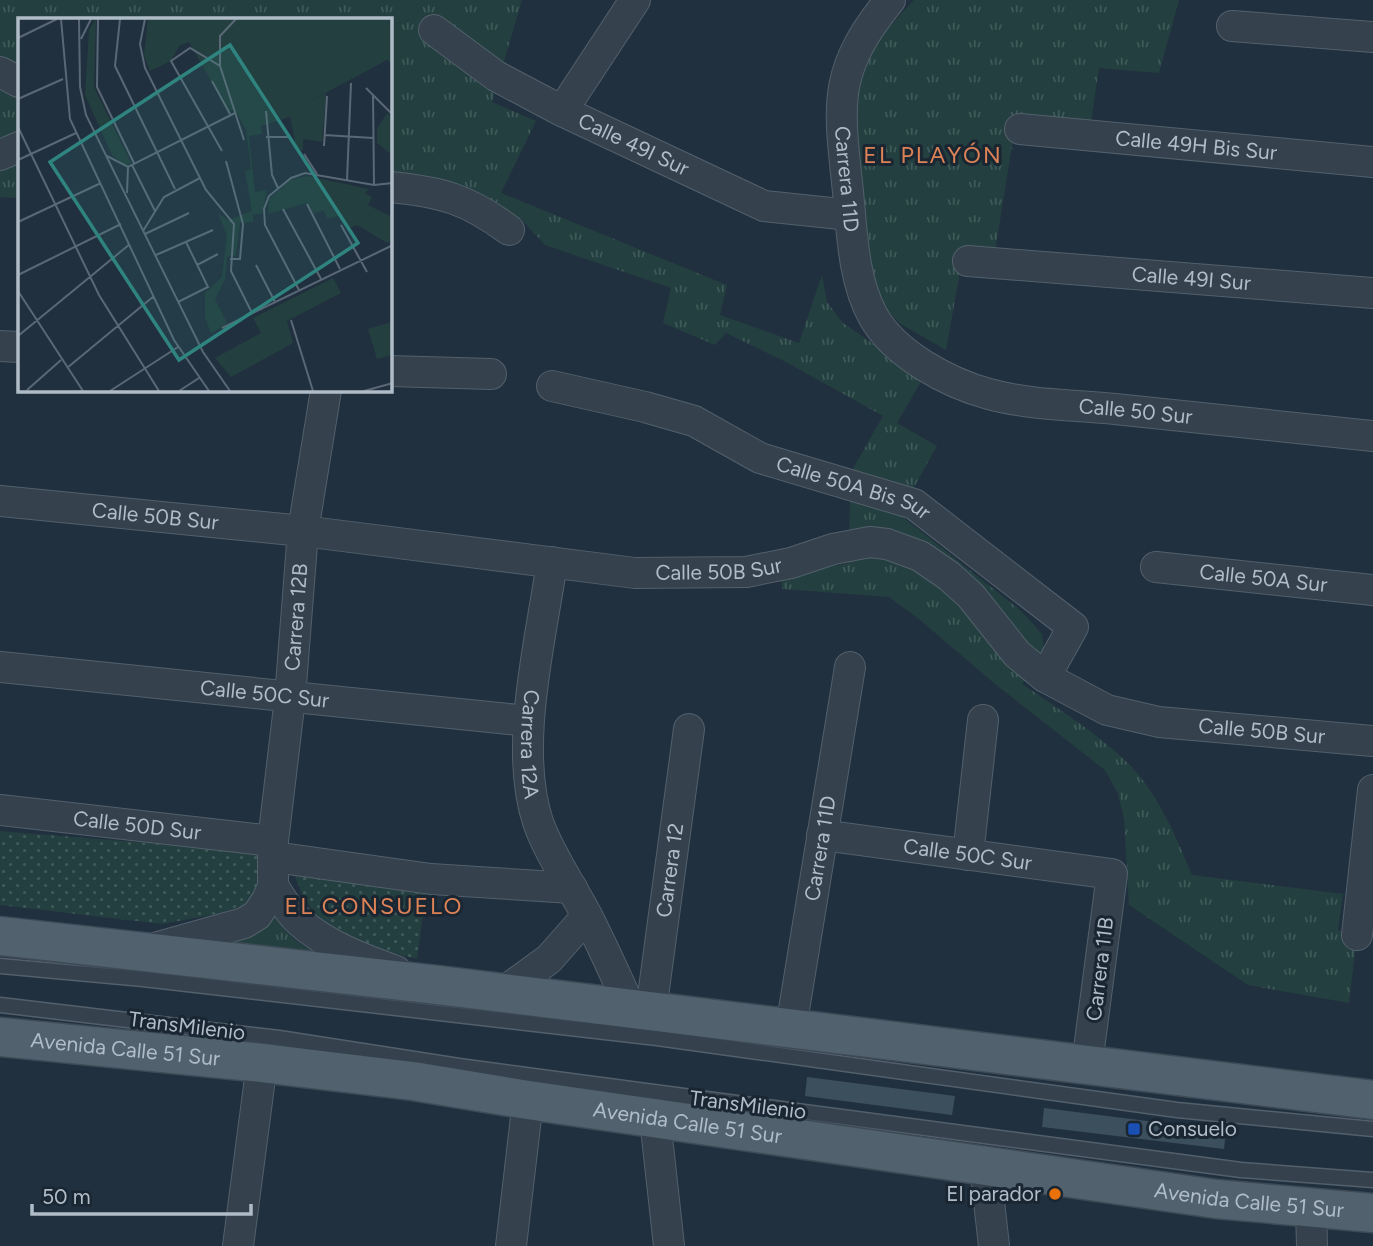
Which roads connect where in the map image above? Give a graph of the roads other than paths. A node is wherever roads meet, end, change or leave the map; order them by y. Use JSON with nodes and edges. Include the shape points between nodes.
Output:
{"nodes":[{"id":1,"x":635,"y":0,"type":"edge"},
{"id":2,"x":890,"y":0,"type":"edge"},
{"id":3,"x":1232,"y":26,"type":"dead end"},
{"id":4,"x":434,"y":30,"type":"dead end"},
{"id":5,"x":1373,"y":37,"type":"edge"},
{"id":6,"x":0,"y":72,"type":"edge"},
{"id":7,"x":18,"y":81,"type":"edge"},
{"id":8,"x":562,"y":111,"type":"junction"},
{"id":9,"x":1020,"y":129,"type":"dead end"},
{"id":10,"x":18,"y":147,"type":"edge"},
{"id":11,"x":0,"y":155,"type":"edge"},
{"id":12,"x":1373,"y":162,"type":"edge"},
{"id":13,"x":392,"y":187,"type":"edge"},
{"id":14,"x":850,"y":215,"type":"junction"},
{"id":15,"x":509,"y":230,"type":"dead end"},
{"id":16,"x":968,"y":261,"type":"dead end"},
{"id":17,"x":1373,"y":293,"type":"edge"},
{"id":18,"x":0,"y":346,"type":"edge"},
{"id":19,"x":18,"y":347,"type":"edge"},
{"id":20,"x":909,"y":355,"type":"joint"},
{"id":21,"x":392,"y":371,"type":"edge"},
{"id":22,"x":491,"y":374,"type":"dead end"},
{"id":23,"x":552,"y":386,"type":"dead end"},
{"id":24,"x":326,"y":392,"type":"edge"},
{"id":25,"x":1373,"y":436,"type":"edge"},
{"id":26,"x":0,"y":501,"type":"edge"},
{"id":27,"x":303,"y":531,"type":"junction"},
{"id":28,"x":552,"y":562,"type":"junction"},
{"id":29,"x":1156,"y":568,"type":"dead end"},
{"id":30,"x":1373,"y":590,"type":"edge"},
{"id":31,"x":0,"y":667,"type":"edge"},
{"id":32,"x":850,"y":667,"type":"dead end"},
{"id":33,"x":1045,"y":677,"type":"junction"},
{"id":34,"x":290,"y":698,"type":"junction"},
{"id":35,"x":984,"y":720,"type":"dead end"},
{"id":36,"x":528,"y":721,"type":"junction"},
{"id":37,"x":689,"y":730,"type":"dead end"},
{"id":38,"x":1373,"y":741,"type":"edge"},
{"id":39,"x":1373,"y":790,"type":"edge"},
{"id":40,"x":0,"y":810,"type":"edge"},
{"id":41,"x":822,"y":835,"type":"junction"},
{"id":42,"x":968,"y":855,"type":"junction"},
{"id":43,"x":273,"y":861,"type":"junction"},
{"id":44,"x":1112,"y":874,"type":"joint"},
{"id":45,"x":572,"y":888,"type":"junction"},
{"id":46,"x":587,"y":916,"type":"junction"},
{"id":47,"x":1357,"y":935,"type":"dead end"},
{"id":48,"x":0,"y":936,"type":"edge"},
{"id":49,"x":139,"y":952,"type":"junction"},
{"id":50,"x":0,"y":966,"type":"edge"},
{"id":51,"x":438,"y":985,"type":"junction"},
{"id":52,"x":502,"y":993,"type":"junction"},
{"id":53,"x":0,"y":1005,"type":"edge"},
{"id":54,"x":641,"y":1010,"type":"junction"},
{"id":55,"x":791,"y":1028,"type":"junction"},
{"id":56,"x":0,"y":1037,"type":"edge"},
{"id":57,"x":262,"y":1063,"type":"junction"},
{"id":58,"x":1087,"y":1064,"type":"junction"},
{"id":59,"x":528,"y":1100,"type":"junction"},
{"id":60,"x":1373,"y":1101,"type":"edge"},
{"id":61,"x":655,"y":1119,"type":"junction"},
{"id":62,"x":1373,"y":1129,"type":"edge"},
{"id":63,"x":985,"y":1166,"type":"junction"},
{"id":64,"x":1373,"y":1180,"type":"edge"},
{"id":65,"x":1373,"y":1213,"type":"edge"},
{"id":66,"x":1311,"y":1227,"type":"edge"},
{"id":67,"x":238,"y":1246,"type":"edge"},
{"id":68,"x":511,"y":1246,"type":"edge"},
{"id":69,"x":669,"y":1246,"type":"edge"},
{"id":70,"x":994,"y":1246,"type":"edge"}],
"edges":[{"from":1,"to":8,"type":"street"},
{"from":2,"to":14,"type":"street","name":"Carrera 11D","via":[[861,37],[841,94]]},
{"from":3,"to":5,"type":"street"},
{"from":4,"to":8,"type":"street","name":"Calle 49I Sur","via":[[496,76]]},
{"from":6,"to":7,"type":"street"},
{"from":8,"to":14,"type":"street","name":"Calle 49I Sur","via":[[764,206]]},
{"from":9,"to":12,"type":"street","name":"Calle 49H Bis Sur"},
{"from":10,"to":11,"type":"street"},
{"from":13,"to":15,"type":"street","via":[[449,195]]},
{"from":14,"to":20,"type":"street","name":"Carrera 11D","via":[[861,285],[874,317]]},
{"from":16,"to":17,"type":"street","name":"Calle 49I Sur"},
{"from":18,"to":19,"type":"street"},
{"from":20,"to":25,"type":"street","name":"Calle 50 Sur","via":[[928,369],[989,394]]},
{"from":21,"to":22,"type":"street"},
{"from":23,"to":33,"type":"street","name":"Calle 50A Bis Sur","via":[[694,421],[760,458],[914,504],[1073,627]]},
{"from":24,"to":27,"type":"street","name":"Carrera 12B"},
{"from":26,"to":27,"type":"street","name":"Calle 50B Sur"},
{"from":27,"to":28,"type":"street","name":"Calle 50B Sur"},
{"from":27,"to":34,"type":"street","name":"Carrera 12B"},
{"from":28,"to":33,"type":"street","name":"Calle 50B Sur","via":[[635,573],[746,572],[870,542],[887,544],[920,556],[949,576],[1017,654]]},
{"from":28,"to":36,"type":"street","name":"Carrera 12A"},
{"from":29,"to":30,"type":"street","name":"Calle 50A Sur"},
{"from":31,"to":34,"type":"street","name":"Calle 50C Sur"},
{"from":32,"to":41,"type":"street","name":"Carrera 11D"},
{"from":33,"to":38,"type":"street","name":"Calle 50B Sur","via":[[1107,710],[1159,722]]},
{"from":34,"to":36,"type":"street","name":"Calle 50C Sur"},
{"from":34,"to":43,"type":"street","name":"Carrera 12B"},
{"from":35,"to":42,"type":"street"},
{"from":36,"to":45,"type":"street","name":"Carrera 12A","via":[[538,823]]},
{"from":37,"to":54,"type":"street","name":"Carrera 12"},
{"from":39,"to":47,"type":"street"},
{"from":40,"to":43,"type":"street","name":"Calle 50D Sur"},
{"from":41,"to":42,"type":"street","name":"Calle 50C Sur"},
{"from":41,"to":55,"type":"street","name":"Carrera 11D"},
{"from":42,"to":44,"type":"street","name":"Calle 50C Sur"},
{"from":43,"to":45,"type":"street","name":"Calle 50D Sur","via":[[431,879]]},
{"from":43,"to":49,"type":"street","name":"Carrera 12B","via":[[267,900],[257,915],[244,923]]},
{"from":43,"to":51,"type":"street","via":[[299,921],[317,935],[369,961]]},
{"from":44,"to":58,"type":"street","name":"Carrera 11B"},
{"from":45,"to":46,"type":"street","name":"Carrera 12A"},
{"from":46,"to":52,"type":"street","via":[[549,959]]},
{"from":46,"to":54,"type":"street","name":"Carrera 12A"},
{"from":48,"to":49,"type":"main road"},
{"from":49,"to":51,"type":"main road"},
{"from":50,"to":62,"type":"lane","name":"TransMilenio","via":[[657,1038],[1177,1110]]},
{"from":51,"to":52,"type":"main road"},
{"from":52,"to":54,"type":"main road"},
{"from":53,"to":64,"type":"lane","name":"TransMilenio","via":[[1241,1170]]},
{"from":54,"to":55,"type":"main road"},
{"from":55,"to":58,"type":"main road"},
{"from":56,"to":57,"type":"main road","name":"Avenida Calle 51 Sur"},
{"from":57,"to":59,"type":"main road","name":"Avenida Calle 51 Sur"},
{"from":57,"to":67,"type":"street"},
{"from":58,"to":60,"type":"main road"},
{"from":59,"to":61,"type":"main road","name":"Avenida Calle 51 Sur"},
{"from":59,"to":68,"type":"street"},
{"from":61,"to":63,"type":"main road","name":"Avenida Calle 51 Sur"},
{"from":61,"to":69,"type":"street"},
{"from":63,"to":66,"type":"main road","name":"Avenida Calle 51 Sur","via":[[1216,1199]]},
{"from":63,"to":70,"type":"street"},
{"from":65,"to":66,"type":"main road","name":"Avenida Calle 51 Sur"}]}
